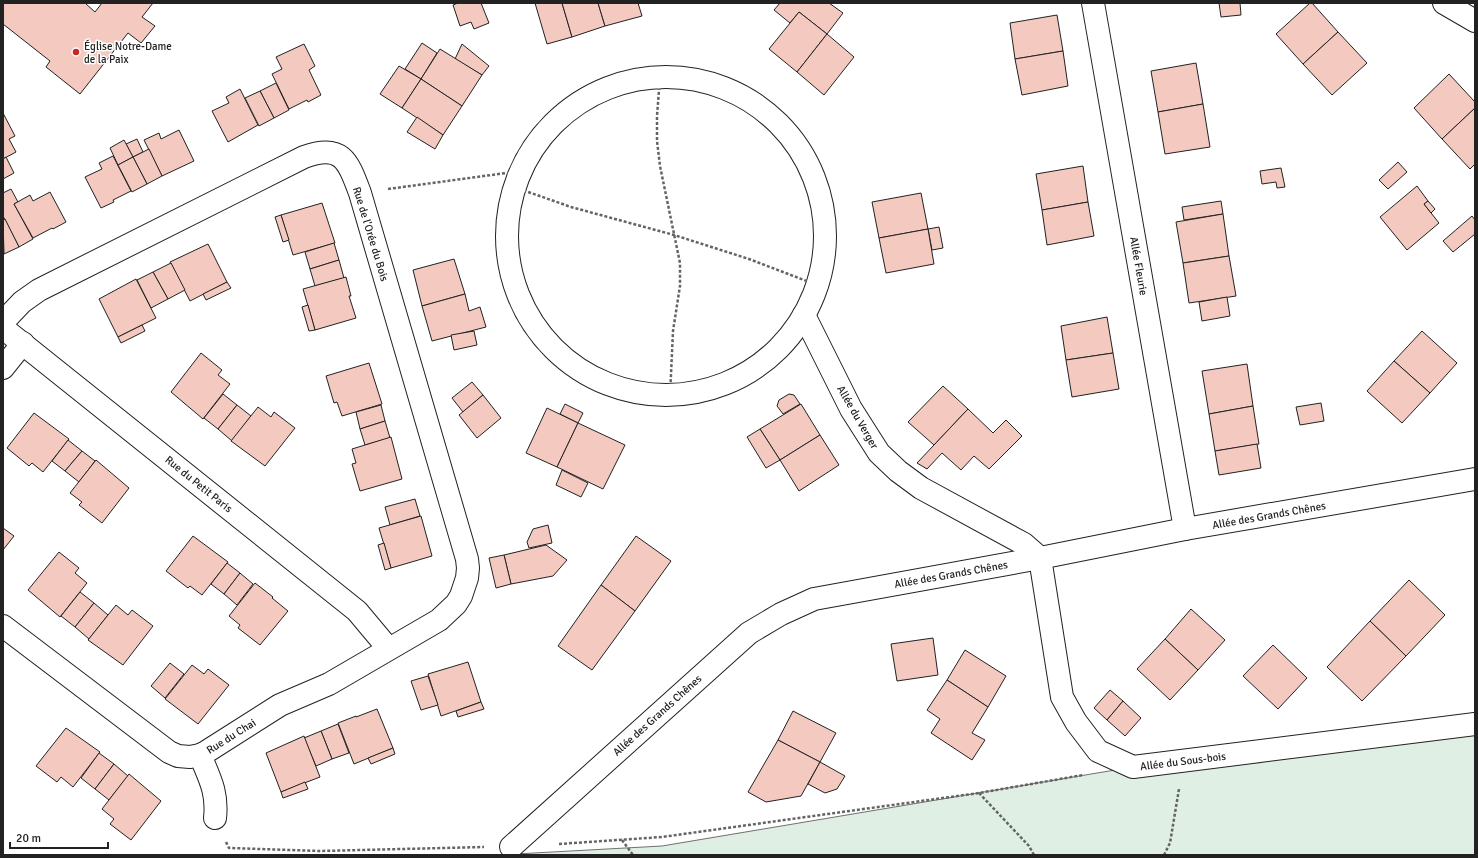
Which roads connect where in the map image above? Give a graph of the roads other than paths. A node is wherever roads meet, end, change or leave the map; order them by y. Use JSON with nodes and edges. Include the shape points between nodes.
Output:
{"nodes":[{"id":1,"x":1093,"y":3,"type":"edge"},
{"id":2,"x":1444,"y":3,"type":"edge"},
{"id":3,"x":1475,"y":21,"type":"edge"},
{"id":4,"x":804,"y":315,"type":"junction"},
{"id":5,"x":3,"y":322,"type":"edge"},
{"id":6,"x":3,"y":328,"type":"edge"},
{"id":7,"x":23,"y":343,"type":"junction"},
{"id":8,"x":3,"y":368,"type":"edge"},
{"id":9,"x":1475,"y":479,"type":"edge"},
{"id":10,"x":1185,"y":529,"type":"junction"},
{"id":11,"x":1040,"y":558,"type":"junction"},
{"id":12,"x":3,"y":626,"type":"edge"},
{"id":13,"x":388,"y":648,"type":"junction"},
{"id":14,"x":1475,"y":724,"type":"edge"},
{"id":15,"x":200,"y":755,"type":"junction"},
{"id":16,"x":215,"y":818,"type":"road end"},
{"id":17,"x":511,"y":847,"type":"road end"}],
"edges":[{"from":1,"to":10,"type":"street","name":"Allée Fleurie"},
{"from":2,"to":3,"type":"street"},
{"from":4,"to":4,"type":"street","via":[[812,300],[823,262],[824,216],[819,193],[800,150],[785,131],[769,115],[743,97],[706,82],[684,78],[660,77],[622,83],[603,90],[570,110],[541,137],[530,154],[518,179],[507,225],[513,282],[528,317],[538,332],[564,360],[580,371],[614,388],[651,395],[670,396],[712,389],[740,377],[770,357]]},
{"from":4,"to":11,"type":"street","name":"Allée du Verger","via":[[851,409],[879,453],[921,488],[1024,544]]},
{"from":5,"to":13,"type":"street","name":"Rue de l'Orée du Bois","via":[[22,302],[39,290],[312,154],[328,151],[340,156],[350,167],[360,193],[468,568],[461,596],[448,612],[424,629]]},
{"from":6,"to":7,"type":"street","name":"Rue du Petit Paris"},
{"from":7,"to":8,"type":"street"},
{"from":7,"to":13,"type":"street","name":"Rue du Petit Paris","via":[[357,611]]},
{"from":9,"to":10,"type":"street","name":"Allée des Grands Chênes"},
{"from":10,"to":11,"type":"street","name":"Allée des Grands Chênes"},
{"from":11,"to":14,"type":"street","name":"Allée du Sous-bois","via":[[1062,697],[1076,722],[1098,751],[1133,767]]},
{"from":11,"to":17,"type":"street","name":"Allée des Grands Chênes","via":[[814,599],[781,614],[749,633]]},
{"from":12,"to":15,"type":"street","name":"Rue du Chai","via":[[169,752],[183,757]]},
{"from":13,"to":15,"type":"street","name":"Rue du Chai","via":[[329,684],[280,705]]},
{"from":15,"to":16,"type":"street","via":[[215,791]]}]}
